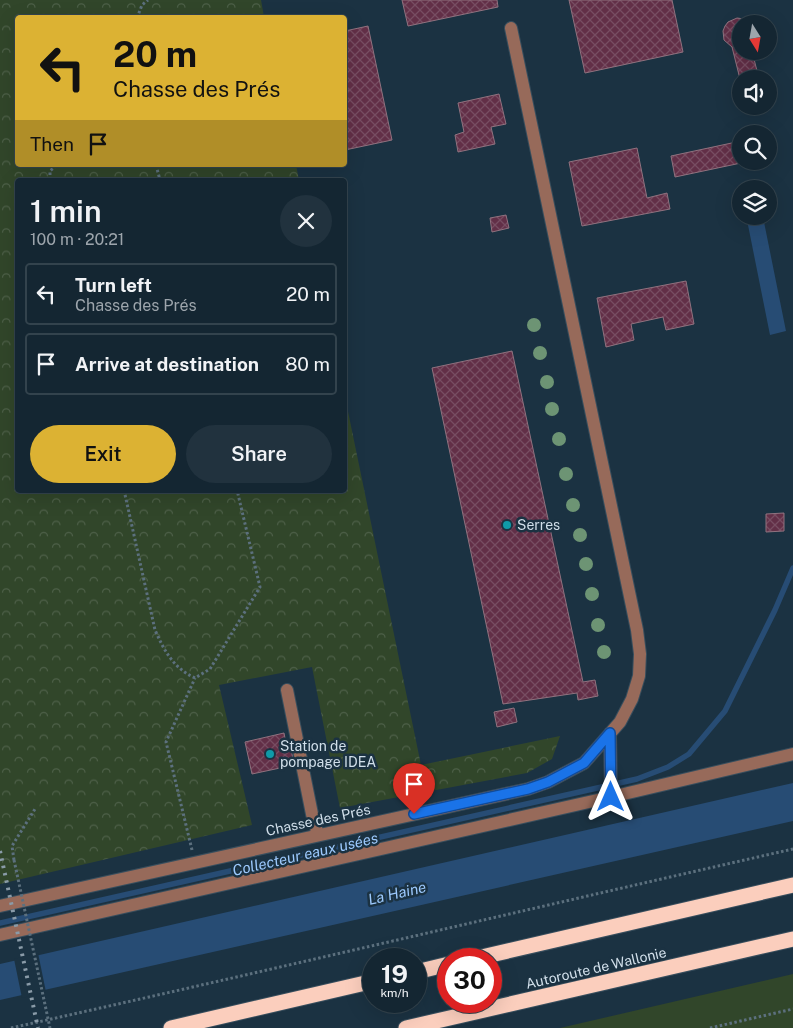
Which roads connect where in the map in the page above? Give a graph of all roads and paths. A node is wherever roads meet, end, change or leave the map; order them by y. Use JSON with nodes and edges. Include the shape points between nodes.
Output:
{"nodes":[{"id":1,"x":148,"y":0,"type":"edge"},
{"id":2,"x":138,"y":15,"type":"edge"},
{"id":3,"x":511,"y":28,"type":"dead end"},
{"id":4,"x":55,"y":167,"type":"edge"},
{"id":5,"x":50,"y":178,"type":"edge"},
{"id":6,"x":125,"y":493,"type":"edge"},
{"id":7,"x":238,"y":493,"type":"edge"},
{"id":8,"x":195,"y":678,"type":"junction"},
{"id":9,"x":287,"y":690,"type":"dead end"},
{"id":10,"x":610,"y":733,"type":"junction"},
{"id":11,"x":793,"y":754,"type":"edge"},
{"id":12,"x":611,"y":797,"type":"junction"},
{"id":13,"x":35,"y":809,"type":"dead end"},
{"id":14,"x":318,"y":835,"type":"junction"},
{"id":15,"x":793,"y":849,"type":"edge"},
{"id":16,"x":195,"y":862,"type":"junction"},
{"id":17,"x":793,"y":885,"type":"edge"},
{"id":18,"x":0,"y":906,"type":"edge"},
{"id":19,"x":0,"y":935,"type":"edge"},
{"id":20,"x":793,"y":939,"type":"edge"},
{"id":21,"x":502,"y":952,"type":"edge"},
{"id":22,"x":362,"y":985,"type":"edge"},
{"id":23,"x":793,"y":1009,"type":"edge"},
{"id":24,"x":11,"y":1028,"type":"edge"},
{"id":25,"x":50,"y":1028,"type":"edge"},
{"id":26,"x":171,"y":1028,"type":"edge"},
{"id":27,"x":406,"y":1028,"type":"edge"},
{"id":28,"x":710,"y":1028,"type":"edge"}],
"edges":[{"from":1,"to":2,"type":"path"},
{"from":3,"to":10,"type":"street","name":"Chasse des Prés","via":[[637,630],[639,676],[632,699]]},
{"from":4,"to":5,"type":"path","via":[[50,171]]},
{"from":6,"to":8,"type":"path","via":[[155,630],[164,650],[183,672]]},
{"from":7,"to":8,"type":"path","via":[[260,588],[210,669]]},
{"from":8,"to":16,"type":"path","via":[[166,742]]},
{"from":9,"to":14,"type":"street"},
{"from":10,"to":12,"type":"street"},
{"from":10,"to":14,"type":"street","name":"Chasse des Prés","via":[[584,763],[528,789]]},
{"from":11,"to":12,"type":"street"},
{"from":12,"to":19,"type":"street"},
{"from":13,"to":25,"type":"path","bridge":true,"via":[[12,846]]},
{"from":14,"to":16,"type":"street","name":"Chasse des Prés"},
{"from":15,"to":24,"type":"path"},
{"from":16,"to":18,"type":"street","name":"Chasse des Prés"},
{"from":17,"to":21,"type":"highway"},
{"from":20,"to":27,"type":"highway","name":"Autoroute de Wallonie"},
{"from":22,"to":26,"type":"highway"},
{"from":23,"to":28,"type":"path"}]}
